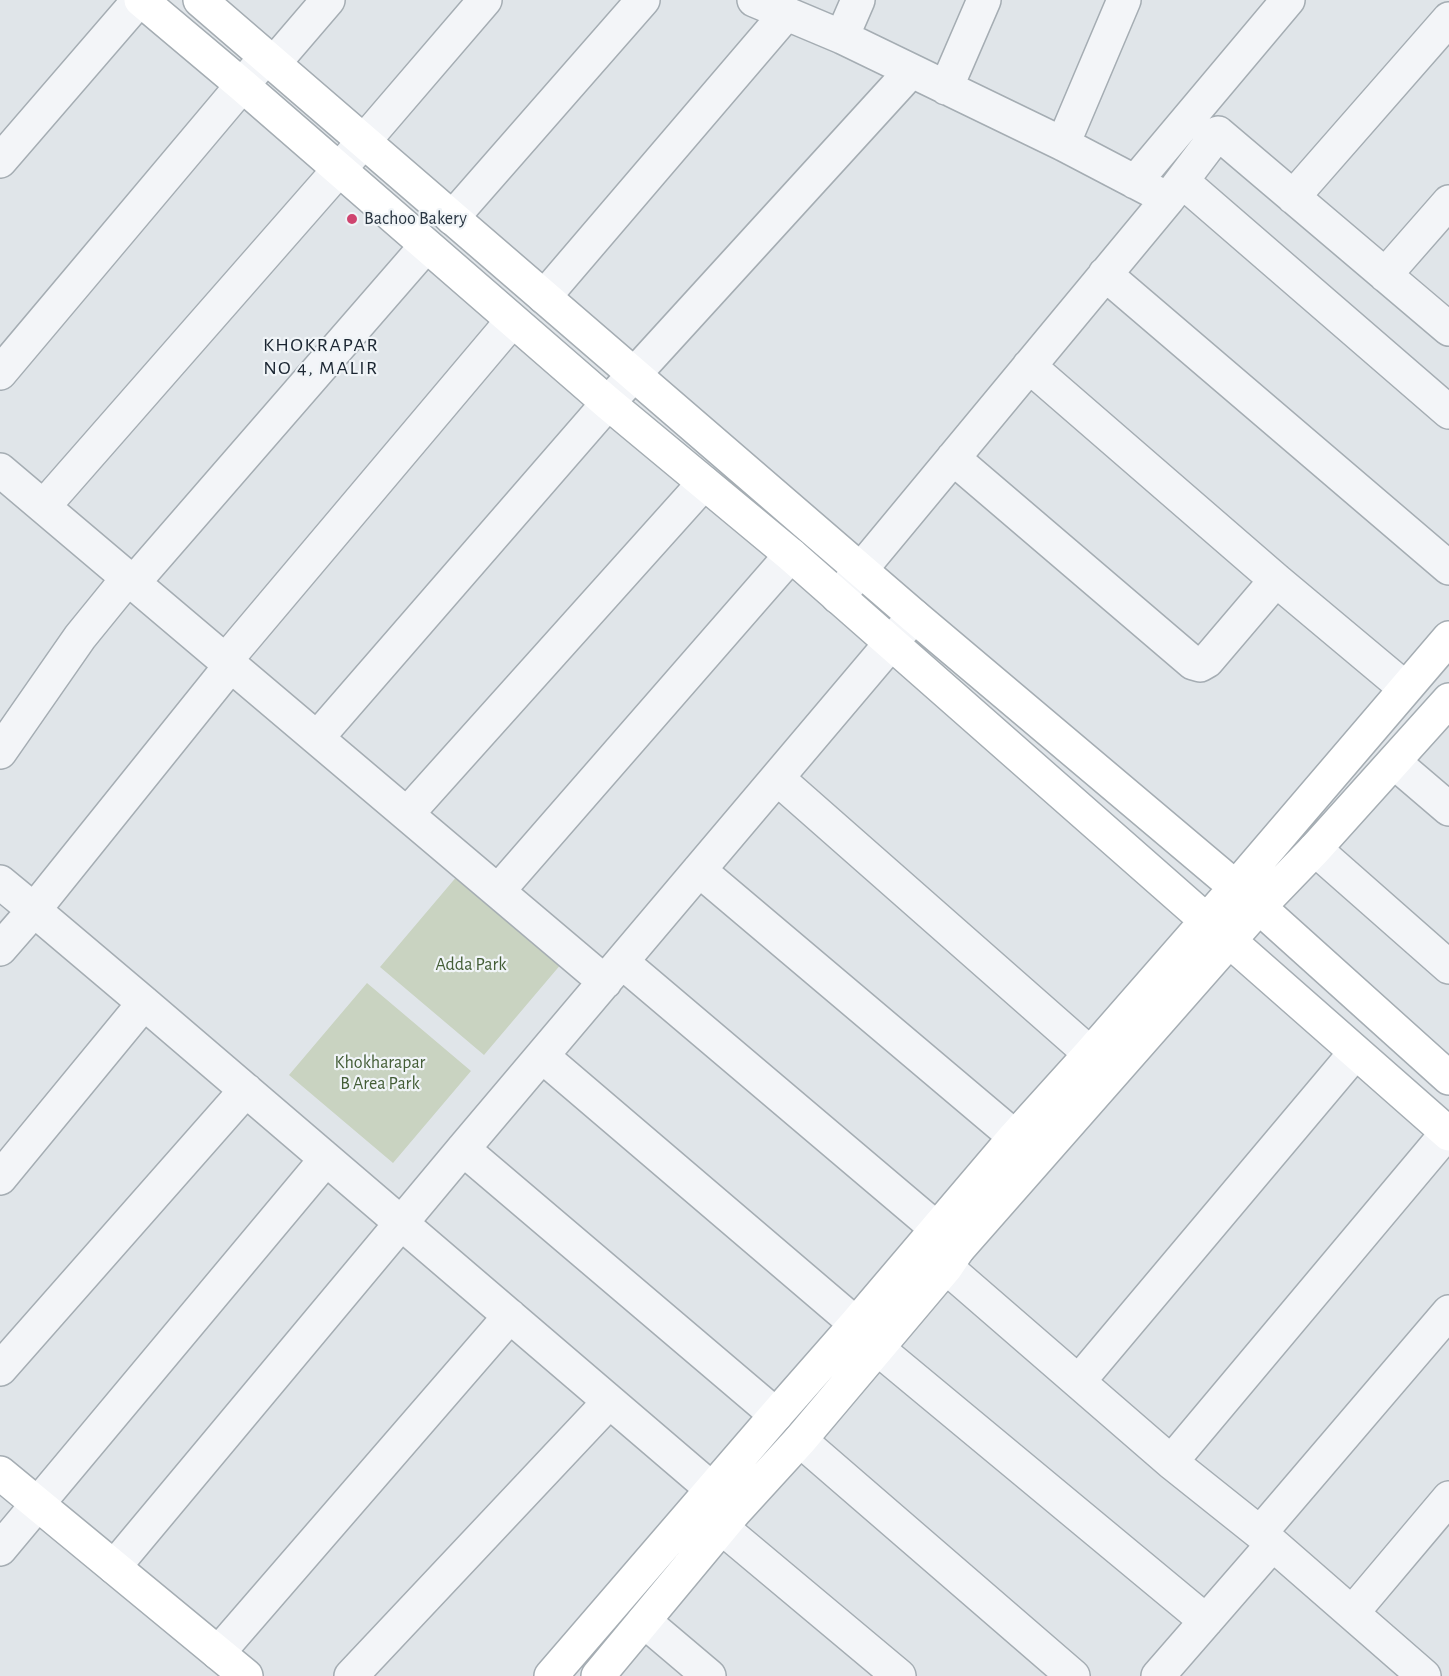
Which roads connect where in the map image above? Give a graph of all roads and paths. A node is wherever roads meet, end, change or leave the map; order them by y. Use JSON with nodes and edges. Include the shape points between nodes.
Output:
{"nodes":[{"id":1,"x":140,"y":0,"type":"edge"},
{"id":2,"x":200,"y":0,"type":"edge"},
{"id":3,"x":328,"y":0,"type":"edge"},
{"id":4,"x":485,"y":0,"type":"edge"},
{"id":5,"x":643,"y":0,"type":"edge"},
{"id":6,"x":753,"y":0,"type":"edge"},
{"id":7,"x":858,"y":0,"type":"edge"},
{"id":8,"x":984,"y":0,"type":"edge"},
{"id":9,"x":1124,"y":0,"type":"edge"},
{"id":10,"x":1288,"y":0,"type":"edge"},
{"id":11,"x":786,"y":14,"type":"junction"},
{"id":12,"x":1449,"y":19,"type":"edge"},
{"id":13,"x":842,"y":37,"type":"junction"},
{"id":14,"x":270,"y":60,"type":"junction"},
{"id":15,"x":911,"y":71,"type":"junction"},
{"id":16,"x":242,"y":85,"type":"junction"},
{"id":17,"x":946,"y":88,"type":"junction"},
{"id":18,"x":364,"y":141,"type":"junction"},
{"id":19,"x":1063,"y":144,"type":"junction"},
{"id":20,"x":0,"y":161,"type":"edge"},
{"id":21,"x":339,"y":170,"type":"junction"},
{"id":22,"x":1135,"y":182,"type":"junction"},
{"id":23,"x":1175,"y":190,"type":"junction"},
{"id":24,"x":1293,"y":197,"type":"junction"},
{"id":25,"x":1449,"y":202,"type":"edge"},
{"id":26,"x":452,"y":218,"type":"junction"},
{"id":27,"x":426,"y":246,"type":"junction"},
{"id":28,"x":1105,"y":274,"type":"junction"},
{"id":29,"x":1385,"y":275,"type":"junction"},
{"id":30,"x":544,"y":297,"type":"junction"},
{"id":31,"x":512,"y":321,"type":"junction"},
{"id":32,"x":1449,"y":329,"type":"edge"},
{"id":33,"x":1029,"y":366,"type":"junction"},
{"id":34,"x":0,"y":373,"type":"edge"},
{"id":35,"x":635,"y":374,"type":"junction"},
{"id":36,"x":608,"y":403,"type":"junction"},
{"id":37,"x":1449,"y":412,"type":"edge"},
{"id":38,"x":953,"y":458,"type":"junction"},
{"id":39,"x":0,"y":470,"type":"edge"},
{"id":40,"x":704,"y":483,"type":"junction"},
{"id":41,"x":44,"y":506,"type":"junction"},
{"id":42,"x":791,"y":555,"type":"junction"},
{"id":43,"x":1449,"y":568,"type":"edge"},
{"id":44,"x":861,"y":570,"type":"junction"},
{"id":45,"x":131,"y":580,"type":"junction"},
{"id":46,"x":1276,"y":580,"type":"junction"},
{"id":47,"x":838,"y":597,"type":"junction"},
{"id":48,"x":914,"y":616,"type":"junction"},
{"id":49,"x":1449,"y":638,"type":"edge"},
{"id":50,"x":891,"y":644,"type":"junction"},
{"id":51,"x":229,"y":663,"type":"junction"},
{"id":52,"x":1405,"y":688,"type":"junction"},
{"id":53,"x":1449,"y":700,"type":"edge"},
{"id":54,"x":317,"y":738,"type":"junction"},
{"id":55,"x":0,"y":752,"type":"edge"},
{"id":56,"x":1394,"y":762,"type":"junction"},
{"id":57,"x":777,"y":778,"type":"junction"},
{"id":58,"x":1449,"y":809,"type":"edge"},
{"id":59,"x":407,"y":814,"type":"junction"},
{"id":60,"x":1315,"y":849,"type":"junction"},
{"id":61,"x":699,"y":870,"type":"junction"},
{"id":62,"x":0,"y":882,"type":"edge"},
{"id":63,"x":498,"y":891,"type":"junction"},
{"id":64,"x":1247,"y":897,"type":"junction"},
{"id":65,"x":34,"y":910,"type":"junction"},
{"id":66,"x":1217,"y":932,"type":"junction"},
{"id":67,"x":0,"y":949,"type":"edge"},
{"id":68,"x":1449,"y":967,"type":"edge"},
{"id":69,"x":613,"y":972,"type":"junction"},
{"id":70,"x":144,"y":1003,"type":"junction"},
{"id":71,"x":1355,"y":1053,"type":"junction"},
{"id":72,"x":542,"y":1056,"type":"junction"},
{"id":73,"x":1101,"y":1064,"type":"junction"},
{"id":74,"x":1449,"y":1078,"type":"edge"},
{"id":75,"x":246,"y":1090,"type":"junction"},
{"id":76,"x":1448,"y":1134,"type":"edge"},
{"id":77,"x":1015,"y":1137,"type":"junction"},
{"id":78,"x":463,"y":1149,"type":"junction"},
{"id":79,"x":326,"y":1159,"type":"junction"},
{"id":80,"x":0,"y":1178,"type":"edge"},
{"id":81,"x":401,"y":1223,"type":"junction"},
{"id":82,"x":947,"y":1248,"type":"junction"},
{"id":83,"x":1449,"y":1312,"type":"edge"},
{"id":84,"x":510,"y":1316,"type":"junction"},
{"id":85,"x":867,"y":1336,"type":"junction"},
{"id":86,"x":0,"y":1369,"type":"edge"},
{"id":87,"x":1078,"y":1381,"type":"junction"},
{"id":88,"x":609,"y":1402,"type":"junction"},
{"id":89,"x":776,"y":1415,"type":"junction"},
{"id":90,"x":800,"y":1440,"type":"junction"},
{"id":91,"x":1171,"y":1462,"type":"junction"},
{"id":92,"x":0,"y":1473,"type":"edge"},
{"id":93,"x":1449,"y":1498,"type":"edge"},
{"id":94,"x":38,"y":1504,"type":"junction"},
{"id":95,"x":723,"y":1508,"type":"junction"},
{"id":96,"x":1266,"y":1539,"type":"junction"},
{"id":97,"x":0,"y":1549,"type":"edge"},
{"id":98,"x":114,"y":1567,"type":"junction"},
{"id":99,"x":1353,"y":1613,"type":"junction"},
{"id":100,"x":644,"y":1621,"type":"junction"},
{"id":101,"x":1206,"y":1621,"type":"junction"},
{"id":102,"x":218,"y":1653,"type":"junction"},
{"id":103,"x":246,"y":1676,"type":"edge"},
{"id":104,"x":351,"y":1676,"type":"edge"},
{"id":105,"x":551,"y":1676,"type":"edge"},
{"id":106,"x":598,"y":1676,"type":"edge"},
{"id":107,"x":710,"y":1676,"type":"edge"},
{"id":108,"x":899,"y":1676,"type":"edge"},
{"id":109,"x":1073,"y":1676,"type":"edge"},
{"id":110,"x":1158,"y":1676,"type":"edge"},
{"id":111,"x":1424,"y":1676,"type":"edge"}],
"edges":[{"from":1,"to":16,"type":"street"},
{"from":1,"to":20,"type":"street"},
{"from":2,"to":14,"type":"street"},
{"from":3,"to":14,"type":"street"},
{"from":4,"to":18,"type":"street"},
{"from":5,"to":26,"type":"street"},
{"from":6,"to":11,"type":"street"},
{"from":7,"to":13,"type":"street"},
{"from":8,"to":17,"type":"street"},
{"from":9,"to":19,"type":"street"},
{"from":10,"to":22,"type":"street"},
{"from":11,"to":13,"type":"street"},
{"from":11,"to":30,"type":"street"},
{"from":12,"to":24,"type":"street"},
{"from":13,"to":15,"type":"street"},
{"from":14,"to":16,"type":"street"},
{"from":14,"to":18,"type":"street"},
{"from":15,"to":17,"type":"street"},
{"from":15,"to":35,"type":"street"},
{"from":16,"to":21,"type":"street"},
{"from":16,"to":34,"type":"street"},
{"from":17,"to":19,"type":"street"},
{"from":18,"to":21,"type":"street"},
{"from":18,"to":26,"type":"street"},
{"from":19,"to":22,"type":"street"},
{"from":21,"to":27,"type":"street"},
{"from":21,"to":41,"type":"street"},
{"from":22,"to":23,"type":"street"},
{"from":23,"to":24,"type":"street","via":[[1218,133]]},
{"from":23,"to":28,"type":"street"},
{"from":23,"to":37,"type":"street"},
{"from":24,"to":29,"type":"street"},
{"from":25,"to":29,"type":"street"},
{"from":26,"to":30,"type":"street"},
{"from":27,"to":31,"type":"street"},
{"from":27,"to":45,"type":"street"},
{"from":28,"to":33,"type":"street"},
{"from":28,"to":43,"type":"street"},
{"from":29,"to":32,"type":"street"},
{"from":30,"to":35,"type":"street"},
{"from":31,"to":36,"type":"street"},
{"from":31,"to":51,"type":"street"},
{"from":33,"to":38,"type":"street"},
{"from":33,"to":46,"type":"street"},
{"from":35,"to":36,"type":"street"},
{"from":35,"to":44,"type":"street"},
{"from":36,"to":40,"type":"street"},
{"from":36,"to":54,"type":"street"},
{"from":38,"to":44,"type":"street"},
{"from":38,"to":46,"type":"street","via":[[1193,663],[1207,661]]},
{"from":39,"to":41,"type":"street"},
{"from":40,"to":42,"type":"street"},
{"from":40,"to":59,"type":"street"},
{"from":41,"to":45,"type":"street"},
{"from":42,"to":47,"type":"street"},
{"from":42,"to":63,"type":"street"},
{"from":44,"to":47,"type":"street"},
{"from":44,"to":48,"type":"street"},
{"from":45,"to":51,"type":"street"},
{"from":45,"to":55,"type":"street","via":[[80,637]]},
{"from":46,"to":52,"type":"street"},
{"from":47,"to":50,"type":"street"},
{"from":48,"to":50,"type":"street"},
{"from":48,"to":64,"type":"street"},
{"from":49,"to":52,"type":"street"},
{"from":50,"to":57,"type":"street"},
{"from":50,"to":66,"type":"street"},
{"from":51,"to":54,"type":"street"},
{"from":51,"to":65,"type":"street"},
{"from":52,"to":64,"type":"street"},
{"from":53,"to":56,"type":"street"},
{"from":54,"to":59,"type":"street"},
{"from":56,"to":58,"type":"street"},
{"from":56,"to":60,"type":"street"},
{"from":57,"to":61,"type":"street"},
{"from":57,"to":73,"type":"street"},
{"from":59,"to":63,"type":"street"},
{"from":60,"to":64,"type":"street"},
{"from":60,"to":68,"type":"street"},
{"from":61,"to":69,"type":"street"},
{"from":61,"to":77,"type":"street"},
{"from":62,"to":65,"type":"street"},
{"from":63,"to":69,"type":"street"},
{"from":64,"to":66,"type":"street"},
{"from":64,"to":74,"type":"street"},
{"from":65,"to":67,"type":"street"},
{"from":65,"to":70,"type":"street"},
{"from":66,"to":71,"type":"street"},
{"from":66,"to":73,"type":"street"},
{"from":69,"to":72,"type":"street"},
{"from":69,"to":82,"type":"street"},
{"from":70,"to":75,"type":"street"},
{"from":70,"to":80,"type":"street"},
{"from":71,"to":76,"type":"street"},
{"from":71,"to":87,"type":"street"},
{"from":72,"to":78,"type":"street"},
{"from":72,"to":85,"type":"street"},
{"from":73,"to":77,"type":"street"},
{"from":73,"to":82,"type":"street"},
{"from":75,"to":79,"type":"street"},
{"from":75,"to":86,"type":"street"},
{"from":76,"to":91,"type":"street"},
{"from":77,"to":82,"type":"street"},
{"from":78,"to":81,"type":"street"},
{"from":78,"to":89,"type":"street"},
{"from":79,"to":81,"type":"street"},
{"from":79,"to":94,"type":"street"},
{"from":81,"to":84,"type":"street"},
{"from":81,"to":98,"type":"street"},
{"from":82,"to":85,"type":"street"},
{"from":82,"to":87,"type":"street"},
{"from":83,"to":96,"type":"street"},
{"from":84,"to":88,"type":"street"},
{"from":84,"to":102,"type":"street"},
{"from":85,"to":89,"type":"street"},
{"from":85,"to":90,"type":"street"},
{"from":85,"to":101,"type":"street"},
{"from":87,"to":91,"type":"street"},
{"from":88,"to":95,"type":"street"},
{"from":88,"to":104,"type":"street"},
{"from":89,"to":95,"type":"street"},
{"from":90,"to":95,"type":"street"},
{"from":90,"to":109,"type":"street"},
{"from":91,"to":96,"type":"street"},
{"from":92,"to":94,"type":"street"},
{"from":93,"to":99,"type":"street"},
{"from":94,"to":97,"type":"street"},
{"from":94,"to":98,"type":"street"},
{"from":95,"to":100,"type":"street"},
{"from":95,"to":105,"type":"street"},
{"from":95,"to":108,"type":"street"},
{"from":96,"to":99,"type":"street"},
{"from":96,"to":101,"type":"street"},
{"from":98,"to":102,"type":"street"},
{"from":99,"to":111,"type":"street"},
{"from":100,"to":106,"type":"street"},
{"from":100,"to":107,"type":"street"},
{"from":101,"to":110,"type":"street"},
{"from":102,"to":103,"type":"street"}]}
